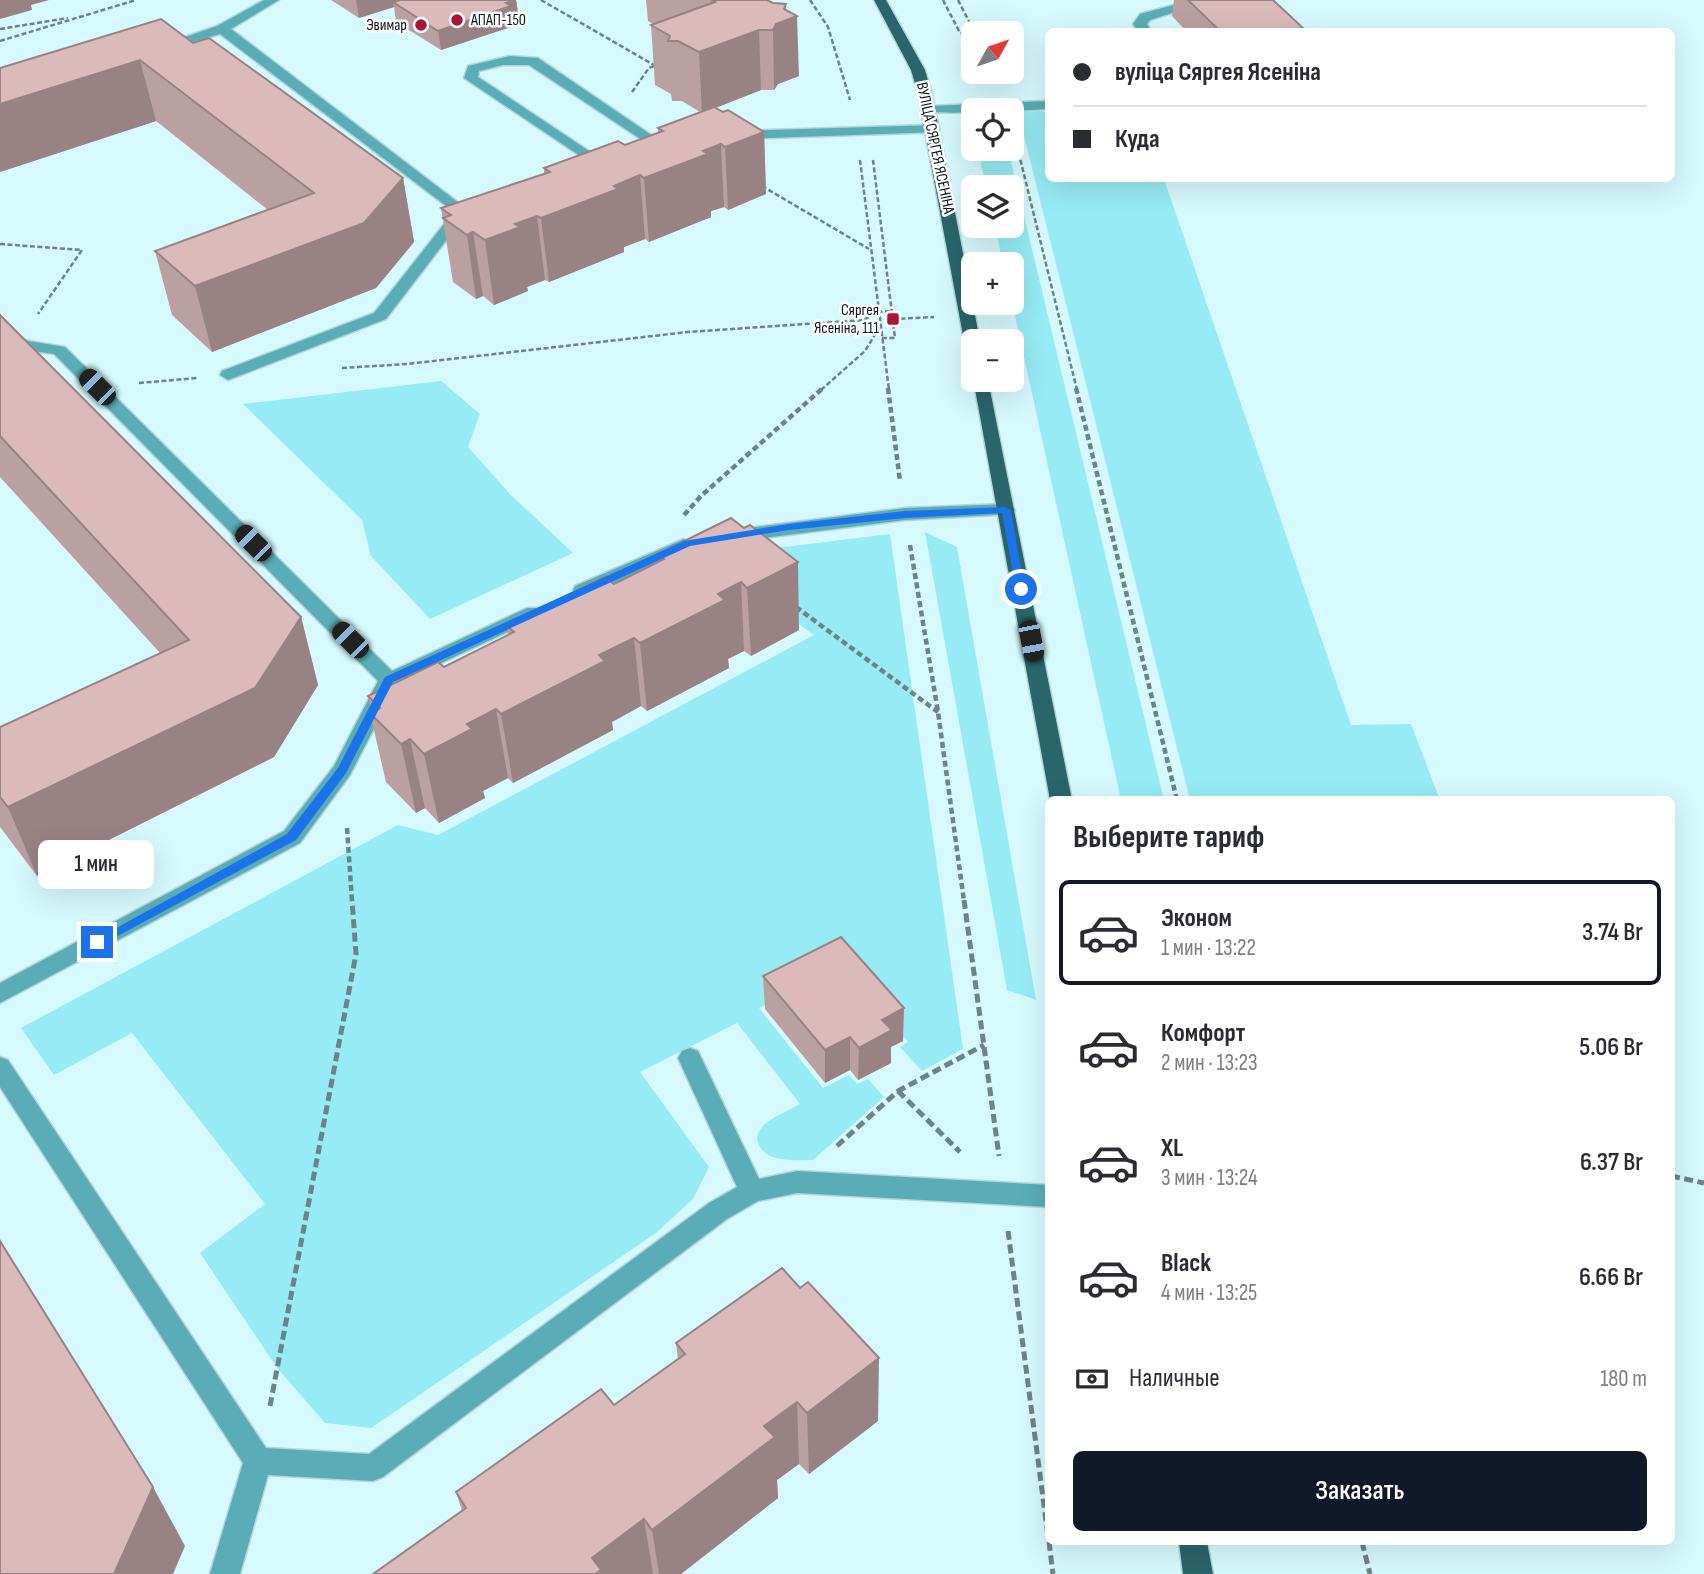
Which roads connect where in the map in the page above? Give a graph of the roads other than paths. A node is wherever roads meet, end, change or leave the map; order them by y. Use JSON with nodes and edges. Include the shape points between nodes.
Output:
{"nodes":[{"id":1,"x":273,"y":0,"type":"edge"},
{"id":2,"x":880,"y":0,"type":"edge"},
{"id":3,"x":1206,"y":0,"type":"edge"},
{"id":4,"x":1143,"y":28,"type":"edge"},
{"id":5,"x":222,"y":29,"type":"junction"},
{"id":6,"x":144,"y":53,"type":"edge"},
{"id":7,"x":1045,"y":105,"type":"edge"},
{"id":8,"x":930,"y":110,"type":"junction"},
{"id":9,"x":934,"y":129,"type":"junction"},
{"id":10,"x":721,"y":135,"type":"edge"},
{"id":11,"x":636,"y":153,"type":"edge"},
{"id":12,"x":603,"y":165,"type":"edge"},
{"id":13,"x":970,"y":329,"type":"edge"},
{"id":14,"x":8,"y":347,"type":"edge"},
{"id":15,"x":228,"y":375,"type":"road end"},
{"id":16,"x":982,"y":392,"type":"edge"},
{"id":17,"x":1006,"y":510,"type":"junction"},
{"id":18,"x":571,"y":595,"type":"edge"},
{"id":19,"x":546,"y":606,"type":"edge"},
{"id":20,"x":389,"y":680,"type":"junction"},
{"id":21,"x":1060,"y":796,"type":"edge"},
{"id":22,"x":0,"y":994,"type":"edge"},
{"id":23,"x":690,"y":1058,"type":"dead end"},
{"id":24,"x":0,"y":1067,"type":"edge"},
{"id":25,"x":752,"y":1191,"type":"junction"},
{"id":26,"x":1045,"y":1196,"type":"edge"},
{"id":27,"x":258,"y":1461,"type":"junction"},
{"id":28,"x":1193,"y":1545,"type":"edge"},
{"id":29,"x":225,"y":1574,"type":"edge"},
{"id":30,"x":1198,"y":1574,"type":"edge"}],
"edges":[{"from":1,"to":5,"type":"lane"},
{"from":2,"to":8,"type":"main road","name":"ВУЛІЦА СЯРГЕЯ ЯСЕНІНА","via":[[918,71]]},
{"from":3,"to":4,"type":"lane","via":[[1146,18],[1140,24]]},
{"from":5,"to":6,"type":"lane"},
{"from":5,"to":15,"type":"lane","via":[[474,214],[453,222],[380,316]]},
{"from":7,"to":8,"type":"lane"},
{"from":8,"to":9,"type":"main road","name":"ВУЛІЦА СЯРГЕЯ ЯСЕНІНА"},
{"from":9,"to":10,"type":"lane"},
{"from":9,"to":13,"type":"main road","name":"ВУЛІЦА СЯРГЕЯ ЯСЕНІНА"},
{"from":11,"to":12,"type":"lane","via":[[665,143],[533,61],[518,58],[473,69],[471,78]]},
{"from":14,"to":20,"type":"lane","via":[[59,350]]},
{"from":16,"to":17,"type":"main road"},
{"from":17,"to":18,"type":"lane","via":[[905,514],[688,543]]},
{"from":17,"to":21,"type":"main road"},
{"from":19,"to":20,"type":"lane"},
{"from":20,"to":22,"type":"lane","via":[[342,770],[292,837]]},
{"from":23,"to":25,"type":"lane"},
{"from":24,"to":27,"type":"lane"},
{"from":25,"to":26,"type":"lane","via":[[797,1182]]},
{"from":25,"to":27,"type":"lane","via":[[718,1211],[373,1468]]},
{"from":27,"to":29,"type":"lane"},
{"from":28,"to":30,"type":"main road"}]}
